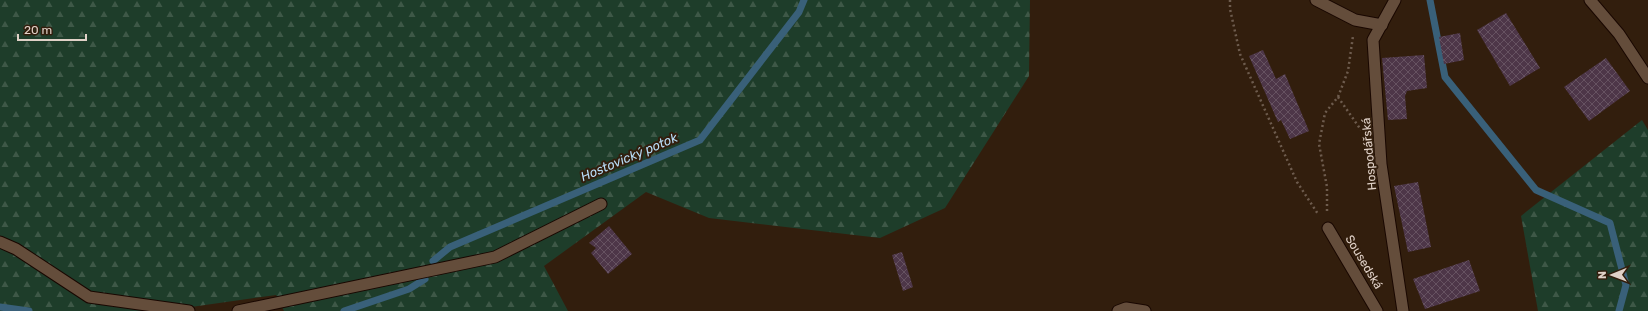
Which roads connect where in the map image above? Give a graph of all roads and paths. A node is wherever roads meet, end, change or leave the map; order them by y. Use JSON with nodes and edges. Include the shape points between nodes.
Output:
{"nodes":[{"id":1,"x":1230,"y":0,"type":"edge"},
{"id":2,"x":1316,"y":0,"type":"edge"},
{"id":3,"x":1395,"y":0,"type":"edge"},
{"id":4,"x":1590,"y":0,"type":"edge"},
{"id":5,"x":1355,"y":20,"type":"junction"},
{"id":6,"x":1382,"y":25,"type":"junction"},
{"id":7,"x":1648,"y":78,"type":"edge"},
{"id":8,"x":601,"y":204,"type":"dead end"},
{"id":9,"x":1328,"y":228,"type":"junction"},
{"id":10,"x":0,"y":242,"type":"edge"},
{"id":11,"x":188,"y":311,"type":"edge"},
{"id":12,"x":238,"y":311,"type":"edge"},
{"id":13,"x":1118,"y":311,"type":"edge"},
{"id":14,"x":1144,"y":311,"type":"edge"},
{"id":15,"x":1376,"y":311,"type":"edge"},
{"id":16,"x":1403,"y":311,"type":"edge"}],
"edges":[{"from":1,"to":9,"type":"path","via":[[1240,54],[1297,182]]},
{"from":2,"to":5,"type":"street"},
{"from":3,"to":6,"type":"street","name":"Hospodářská"},
{"from":4,"to":7,"type":"street","via":[[1619,34]]},
{"from":5,"to":6,"type":"street"},
{"from":5,"to":9,"type":"path","via":[[1348,71],[1338,98],[1325,114],[1319,144],[1326,187]]},
{"from":6,"to":16,"type":"street","name":"Hospodářská","via":[[1373,40],[1381,164]]},
{"from":8,"to":12,"type":"street","via":[[495,257]]},
{"from":9,"to":15,"type":"street","name":"Sousedská"},
{"from":10,"to":11,"type":"street","via":[[16,249],[89,297]]},
{"from":13,"to":14,"type":"street","via":[[1126,308]]}]}
